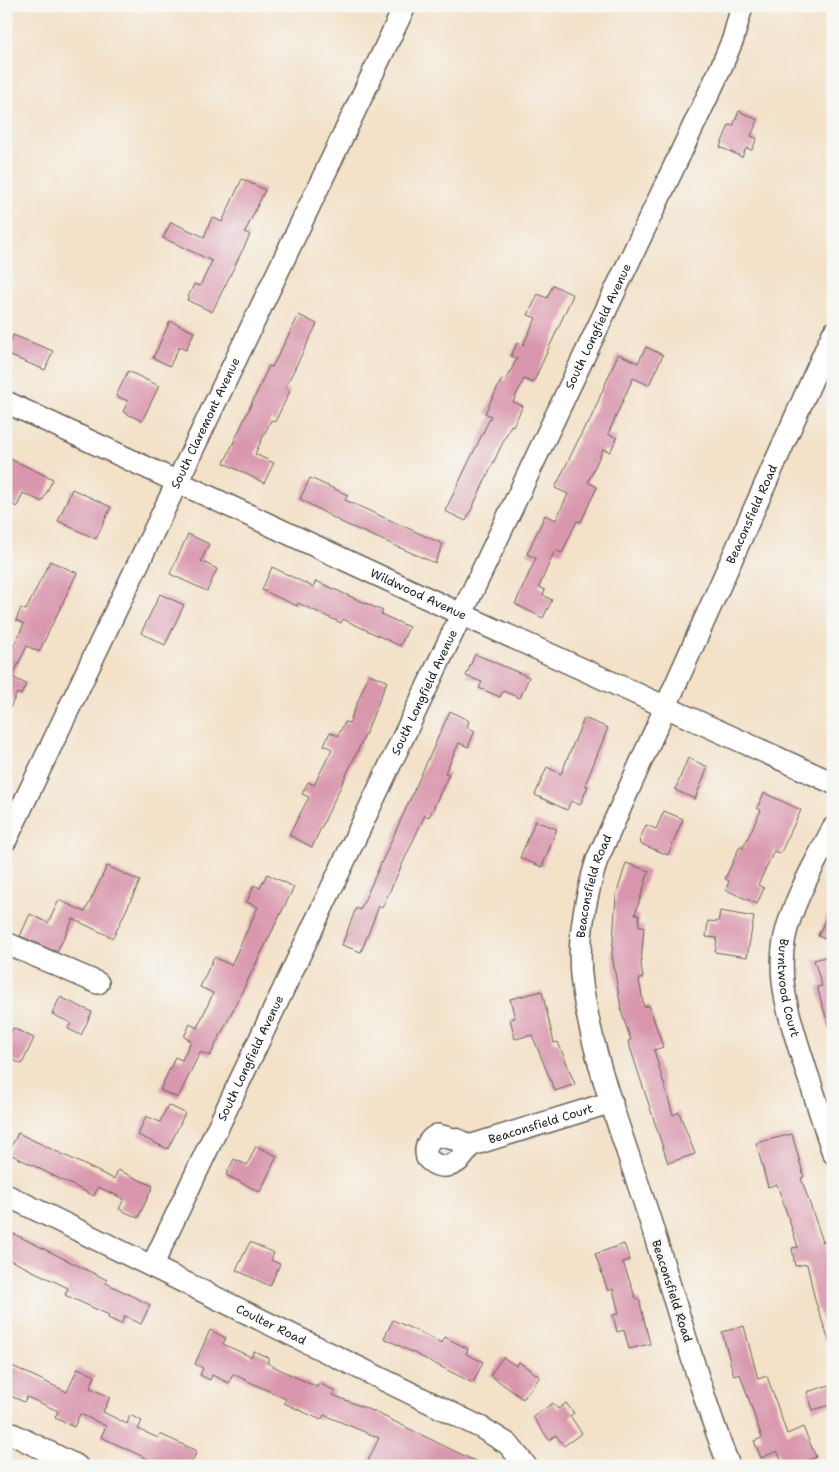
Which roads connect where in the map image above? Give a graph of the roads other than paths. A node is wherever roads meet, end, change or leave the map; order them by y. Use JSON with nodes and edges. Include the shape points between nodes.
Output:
{"nodes":[{"id":1,"x":405,"y":6,"type":"edge"},
{"id":2,"x":742,"y":6,"type":"edge"},
{"id":3,"x":833,"y":333,"type":"edge"},
{"id":4,"x":6,"y":402,"type":"edge"},
{"id":5,"x":180,"y":482,"type":"junction"},
{"id":6,"x":461,"y":614,"type":"junction"},
{"id":7,"x":666,"y":708,"type":"junction"},
{"id":8,"x":833,"y":783,"type":"edge"},
{"id":9,"x":833,"y":828,"type":"edge"},
{"id":10,"x":6,"y":840,"type":"edge"},
{"id":11,"x":6,"y":943,"type":"edge"},
{"id":12,"x":98,"y":983,"type":"dead end"},
{"id":13,"x":612,"y":1102,"type":"junction"},
{"id":14,"x":469,"y":1146,"type":"dead end"},
{"id":15,"x":833,"y":1152,"type":"edge"},
{"id":16,"x":6,"y":1195,"type":"edge"},
{"id":17,"x":152,"y":1266,"type":"junction"},
{"id":18,"x":6,"y":1430,"type":"edge"},
{"id":19,"x":77,"y":1466,"type":"edge"},
{"id":20,"x":526,"y":1466,"type":"edge"},
{"id":21,"x":729,"y":1466,"type":"edge"}],
"edges":[{"from":1,"to":5,"type":"street","name":"South Claremont Avenue"},
{"from":2,"to":6,"type":"street","name":"South Longfield Avenue","via":[[719,72]]},
{"from":3,"to":7,"type":"street","name":"Beaconsfield Road"},
{"from":4,"to":5,"type":"street","name":"Wildwood Avenue"},
{"from":5,"to":6,"type":"street","name":"Wildwood Avenue"},
{"from":5,"to":10,"type":"street","name":"South Claremont Avenue"},
{"from":6,"to":7,"type":"street","name":"Wildwood Avenue"},
{"from":6,"to":17,"type":"street","name":"South Longfield Avenue"},
{"from":7,"to":8,"type":"street","name":"Wildwood Avenue"},
{"from":7,"to":13,"type":"street","name":"Beaconsfield Road","via":[[597,860],[585,909],[582,984]]},
{"from":9,"to":15,"type":"street","name":"Burntwood Court","via":[[793,910],[783,950],[782,976],[793,1030]]},
{"from":11,"to":12,"type":"street"},
{"from":13,"to":14,"type":"street","name":"Beaconsfield Court"},
{"from":13,"to":21,"type":"street","name":"Beaconsfield Road"},
{"from":16,"to":17,"type":"street","name":"Coulter Road"},
{"from":17,"to":20,"type":"street","name":"Coulter Road","via":[[482,1428],[508,1444]]},
{"from":18,"to":19,"type":"street"}]}
